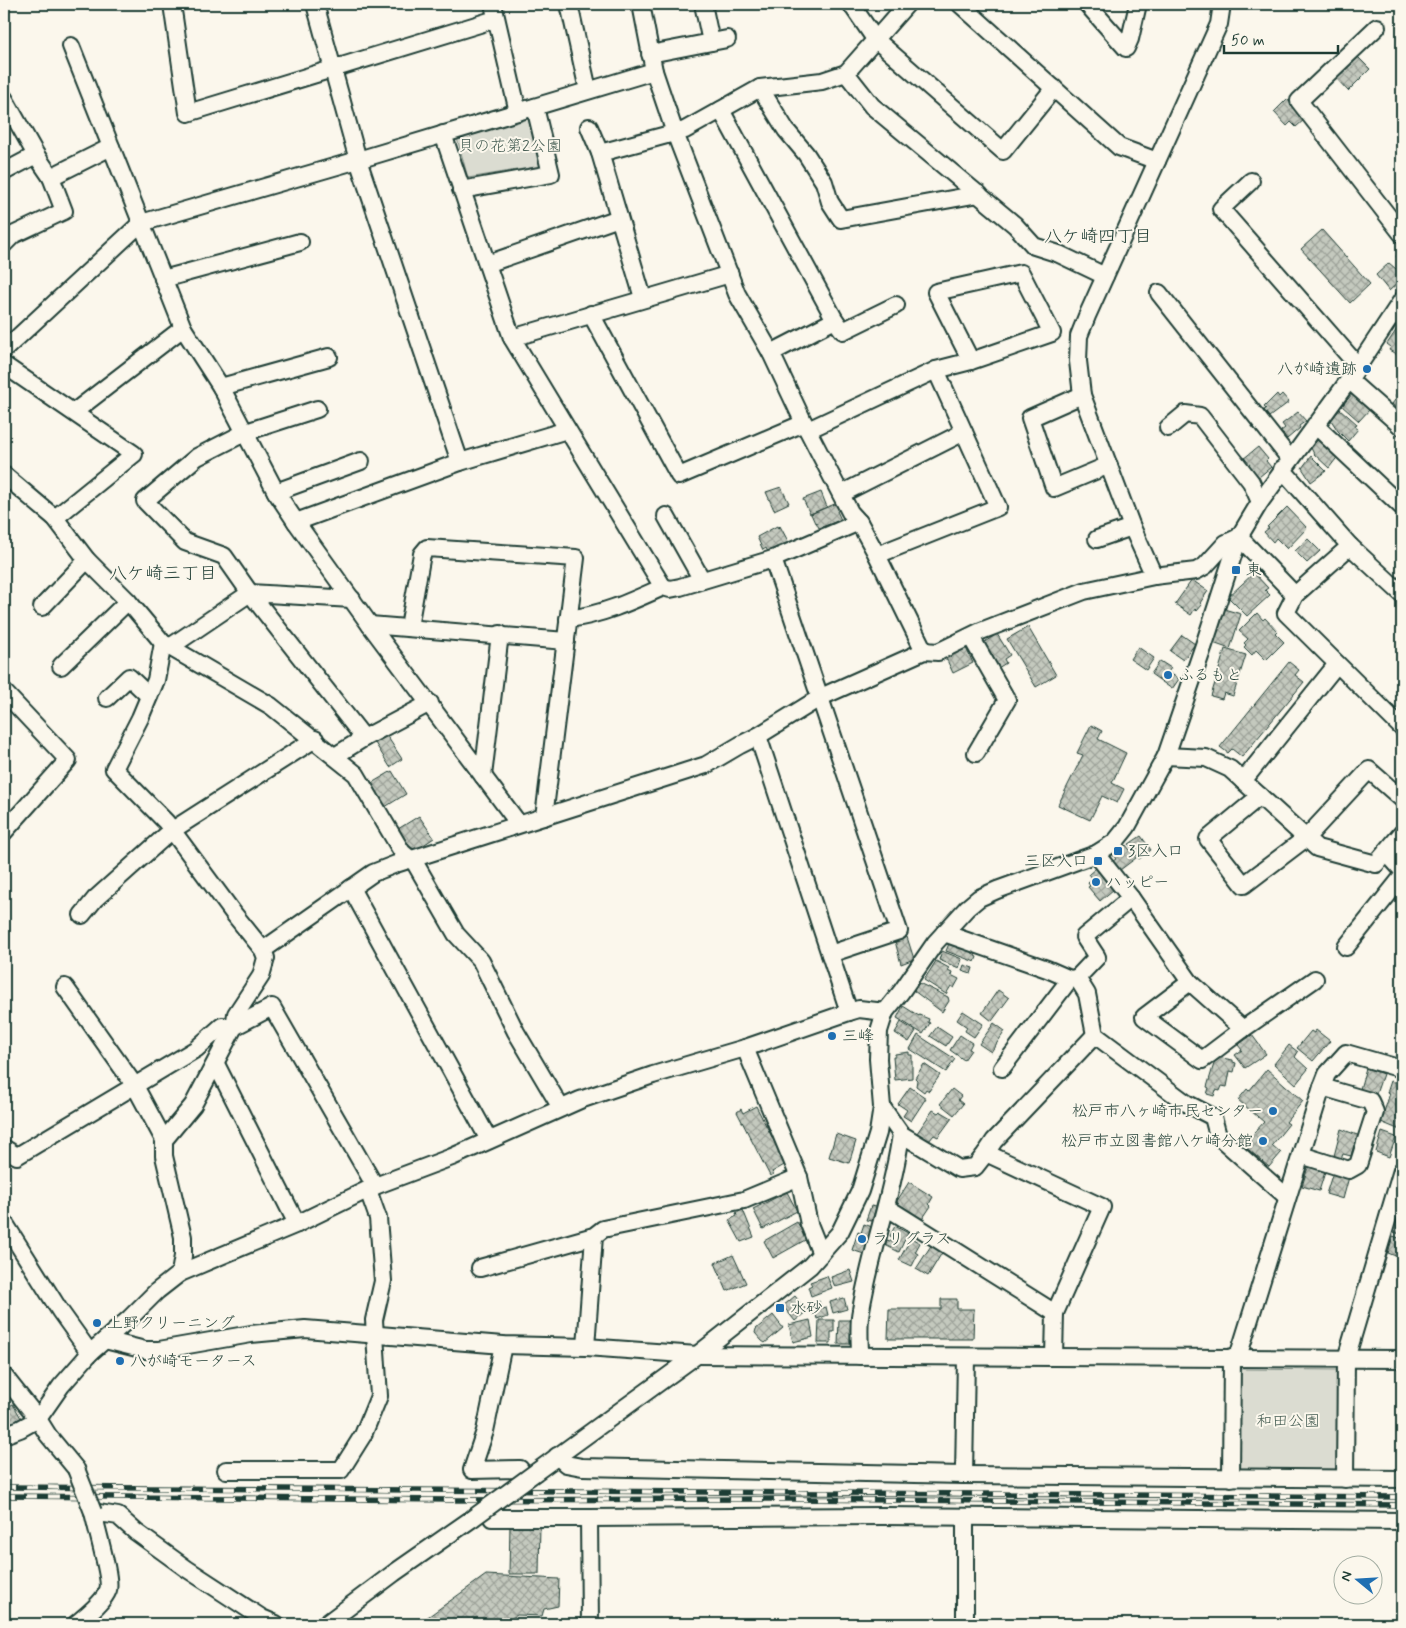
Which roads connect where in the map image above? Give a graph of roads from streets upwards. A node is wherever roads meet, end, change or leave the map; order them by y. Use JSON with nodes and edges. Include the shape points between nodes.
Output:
{"nodes":[{"id":1,"x":172,"y":4,"type":"edge"},
{"id":2,"x":315,"y":4,"type":"edge"},
{"id":3,"x":568,"y":4,"type":"edge"},
{"id":4,"x":641,"y":4,"type":"edge"},
{"id":5,"x":703,"y":4,"type":"edge"},
{"id":6,"x":851,"y":4,"type":"edge"},
{"id":7,"x":907,"y":4,"type":"edge"},
{"id":8,"x":960,"y":4,"type":"edge"},
{"id":9,"x":1087,"y":4,"type":"edge"},
{"id":10,"x":1138,"y":4,"type":"edge"},
{"id":11,"x":1222,"y":4,"type":"edge"},
{"id":12,"x":495,"y":11,"type":"edge"},
{"id":13,"x":1377,"y":27,"type":"dead end"},
{"id":14,"x":727,"y":39,"type":"dead end"},
{"id":15,"x":875,"y":39,"type":"junction"},
{"id":16,"x":710,"y":42,"type":"junction"},
{"id":17,"x":71,"y":46,"type":"dead end"},
{"id":18,"x":650,"y":54,"type":"junction"},
{"id":19,"x":333,"y":70,"type":"junction"},
{"id":20,"x":654,"y":71,"type":"junction"},
{"id":21,"x":846,"y":73,"type":"junction"},
{"id":22,"x":760,"y":88,"type":"junction"},
{"id":23,"x":1054,"y":88,"type":"junction"},
{"id":24,"x":588,"y":90,"type":"junction"},
{"id":25,"x":4,"y":98,"type":"edge"},
{"id":26,"x":535,"y":107,"type":"junction"},
{"id":27,"x":721,"y":110,"type":"junction"},
{"id":28,"x":518,"y":112,"type":"junction"},
{"id":29,"x":589,"y":127,"type":"dead end"},
{"id":30,"x":675,"y":132,"type":"junction"},
{"id":31,"x":443,"y":134,"type":"junction"},
{"id":32,"x":111,"y":148,"type":"junction"},
{"id":33,"x":600,"y":153,"type":"junction"},
{"id":34,"x":36,"y":155,"type":"junction"},
{"id":35,"x":358,"y":160,"type":"junction"},
{"id":36,"x":1157,"y":161,"type":"junction"},
{"id":37,"x":4,"y":172,"type":"edge"},
{"id":38,"x":51,"y":177,"type":"junction"},
{"id":39,"x":1252,"y":180,"type":"dead end"},
{"id":40,"x":462,"y":190,"type":"junction"},
{"id":41,"x":978,"y":194,"type":"junction"},
{"id":42,"x":619,"y":218,"type":"junction"},
{"id":43,"x":141,"y":223,"type":"junction"},
{"id":44,"x":1402,"y":234,"type":"edge"},
{"id":45,"x":300,"y":242,"type":"dead end"},
{"id":46,"x":4,"y":244,"type":"edge"},
{"id":47,"x":486,"y":264,"type":"junction"},
{"id":48,"x":730,"y":274,"type":"junction"},
{"id":49,"x":1105,"y":276,"type":"junction"},
{"id":50,"x":163,"y":279,"type":"junction"},
{"id":51,"x":1159,"y":292,"type":"dead end"},
{"id":52,"x":644,"y":298,"type":"junction"},
{"id":53,"x":1402,"y":300,"type":"edge"},
{"id":54,"x":896,"y":305,"type":"dead end"},
{"id":55,"x":591,"y":314,"type":"junction"},
{"id":56,"x":835,"y":320,"type":"junction"},
{"id":57,"x":183,"y":328,"type":"junction"},
{"id":58,"x":512,"y":338,"type":"junction"},
{"id":59,"x":4,"y":350,"type":"edge"},
{"id":60,"x":771,"y":353,"type":"junction"},
{"id":61,"x":329,"y":357,"type":"dead end"},
{"id":62,"x":971,"y":361,"type":"junction"},
{"id":63,"x":4,"y":365,"type":"edge"},
{"id":64,"x":1358,"y":366,"type":"junction"},
{"id":65,"x":936,"y":370,"type":"junction"},
{"id":66,"x":1349,"y":380,"type":"junction"},
{"id":67,"x":221,"y":387,"type":"junction"},
{"id":68,"x":1082,"y":395,"type":"junction"},
{"id":69,"x":317,"y":409,"type":"dead end"},
{"id":70,"x":74,"y":412,"type":"junction"},
{"id":71,"x":1315,"y":425,"type":"junction"},
{"id":72,"x":1402,"y":426,"type":"edge"},
{"id":73,"x":806,"y":427,"type":"junction"},
{"id":74,"x":1168,"y":428,"type":"dead end"},
{"id":75,"x":567,"y":430,"type":"junction"},
{"id":76,"x":246,"y":432,"type":"junction"},
{"id":77,"x":964,"y":432,"type":"junction"},
{"id":78,"x":361,"y":461,"type":"dead end"},
{"id":79,"x":460,"y":462,"type":"junction"},
{"id":80,"x":1286,"y":464,"type":"junction"},
{"id":81,"x":1108,"y":465,"type":"junction"},
{"id":82,"x":4,"y":475,"type":"edge"},
{"id":83,"x":276,"y":492,"type":"junction"},
{"id":84,"x":841,"y":494,"type":"junction"},
{"id":85,"x":1260,"y":502,"type":"junction"},
{"id":86,"x":1402,"y":507,"type":"edge"},
{"id":87,"x":666,"y":516,"type":"dead end"},
{"id":88,"x":56,"y":518,"type":"junction"},
{"id":89,"x":296,"y":522,"type":"junction"},
{"id":90,"x":859,"y":522,"type":"junction"},
{"id":91,"x":1132,"y":527,"type":"junction"},
{"id":92,"x":1239,"y":537,"type":"junction"},
{"id":93,"x":1097,"y":539,"type":"dead end"},
{"id":94,"x":1350,"y":546,"type":"junction"},
{"id":95,"x":877,"y":555,"type":"junction"},
{"id":96,"x":773,"y":559,"type":"junction"},
{"id":97,"x":87,"y":560,"type":"junction"},
{"id":98,"x":1154,"y":576,"type":"junction"},
{"id":99,"x":702,"y":580,"type":"junction"},
{"id":100,"x":663,"y":587,"type":"junction"},
{"id":101,"x":250,"y":593,"type":"junction"},
{"id":102,"x":1402,"y":594,"type":"edge"},
{"id":103,"x":1296,"y":595,"type":"junction"},
{"id":104,"x":352,"y":599,"type":"junction"},
{"id":105,"x":128,"y":601,"type":"junction"},
{"id":106,"x":42,"y":607,"type":"dead end"},
{"id":107,"x":568,"y":618,"type":"junction"},
{"id":108,"x":370,"y":625,"type":"junction"},
{"id":109,"x":409,"y":627,"type":"junction"},
{"id":110,"x":500,"y":634,"type":"junction"},
{"id":111,"x":971,"y":637,"type":"junction"},
{"id":112,"x":566,"y":641,"type":"junction"},
{"id":113,"x":166,"y":645,"type":"junction"},
{"id":114,"x":924,"y":651,"type":"junction"},
{"id":115,"x":1337,"y":664,"type":"junction"},
{"id":116,"x":62,"y":666,"type":"dead end"},
{"id":117,"x":4,"y":692,"type":"edge"},
{"id":118,"x":149,"y":696,"type":"junction"},
{"id":119,"x":821,"y":697,"type":"junction"},
{"id":120,"x":108,"y":698,"type":"dead end"},
{"id":121,"x":430,"y":703,"type":"junction"},
{"id":122,"x":1402,"y":728,"type":"edge"},
{"id":123,"x":758,"y":736,"type":"junction"},
{"id":124,"x":364,"y":738,"type":"junction"},
{"id":125,"x":315,"y":739,"type":"junction"},
{"id":126,"x":976,"y":753,"type":"dead end"},
{"id":127,"x":335,"y":756,"type":"junction"},
{"id":128,"x":1166,"y":756,"type":"junction"},
{"id":129,"x":483,"y":776,"type":"junction"},
{"id":130,"x":1243,"y":781,"type":"junction"},
{"id":131,"x":1260,"y":796,"type":"junction"},
{"id":132,"x":1402,"y":799,"type":"edge"},
{"id":133,"x":544,"y":818,"type":"junction"},
{"id":134,"x":519,"y":824,"type":"junction"},
{"id":135,"x":171,"y":831,"type":"junction"},
{"id":136,"x":4,"y":832,"type":"edge"},
{"id":137,"x":1402,"y":832,"type":"edge"},
{"id":138,"x":1306,"y":838,"type":"junction"},
{"id":139,"x":1386,"y":852,"type":"junction"},
{"id":140,"x":1096,"y":854,"type":"junction"},
{"id":141,"x":410,"y":860,"type":"junction"},
{"id":142,"x":1402,"y":870,"type":"edge"},
{"id":143,"x":1402,"y":877,"type":"edge"},
{"id":144,"x":351,"y":888,"type":"junction"},
{"id":145,"x":1131,"y":898,"type":"junction"},
{"id":146,"x":82,"y":915,"type":"dead end"},
{"id":147,"x":944,"y":933,"type":"junction"},
{"id":148,"x":1346,"y":947,"type":"dead end"},
{"id":149,"x":263,"y":950,"type":"junction"},
{"id":150,"x":830,"y":954,"type":"junction"},
{"id":151,"x":1315,"y":978,"type":"dead end"},
{"id":152,"x":1073,"y":979,"type":"junction"},
{"id":153,"x":1190,"y":982,"type":"junction"},
{"id":154,"x":65,"y":987,"type":"dead end"},
{"id":155,"x":849,"y":1012,"type":"junction"},
{"id":156,"x":885,"y":1012,"type":"junction"},
{"id":157,"x":234,"y":1027,"type":"junction"},
{"id":158,"x":1243,"y":1029,"type":"junction"},
{"id":159,"x":1095,"y":1035,"type":"junction"},
{"id":160,"x":745,"y":1048,"type":"junction"},
{"id":161,"x":216,"y":1064,"type":"junction"},
{"id":162,"x":1002,"y":1068,"type":"dead end"},
{"id":163,"x":1402,"y":1069,"type":"edge"},
{"id":164,"x":135,"y":1086,"type":"junction"},
{"id":165,"x":1322,"y":1087,"type":"junction"},
{"id":166,"x":882,"y":1107,"type":"junction"},
{"id":167,"x":561,"y":1108,"type":"junction"},
{"id":168,"x":901,"y":1134,"type":"junction"},
{"id":169,"x":164,"y":1140,"type":"junction"},
{"id":170,"x":489,"y":1140,"type":"junction"},
{"id":171,"x":4,"y":1148,"type":"edge"},
{"id":172,"x":986,"y":1153,"type":"junction"},
{"id":173,"x":1301,"y":1154,"type":"junction"},
{"id":174,"x":1402,"y":1170,"type":"edge"},
{"id":175,"x":799,"y":1177,"type":"junction"},
{"id":176,"x":371,"y":1188,"type":"junction"},
{"id":177,"x":1287,"y":1197,"type":"junction"},
{"id":178,"x":886,"y":1207,"type":"junction"},
{"id":179,"x":4,"y":1222,"type":"edge"},
{"id":180,"x":297,"y":1224,"type":"junction"},
{"id":181,"x":594,"y":1236,"type":"junction"},
{"id":182,"x":821,"y":1254,"type":"junction"},
{"id":183,"x":480,"y":1268,"type":"dead end"},
{"id":184,"x":180,"y":1273,"type":"junction"},
{"id":185,"x":1055,"y":1313,"type":"junction"},
{"id":186,"x":376,"y":1335,"type":"junction"},
{"id":187,"x":106,"y":1340,"type":"junction"},
{"id":188,"x":503,"y":1345,"type":"junction"},
{"id":189,"x":586,"y":1347,"type":"junction"},
{"id":190,"x":90,"y":1353,"type":"junction"},
{"id":191,"x":697,"y":1355,"type":"junction"},
{"id":192,"x":860,"y":1356,"type":"junction"},
{"id":193,"x":966,"y":1356,"type":"junction"},
{"id":194,"x":1054,"y":1357,"type":"junction"},
{"id":195,"x":1235,"y":1357,"type":"junction"},
{"id":196,"x":1346,"y":1359,"type":"junction"},
{"id":197,"x":1402,"y":1359,"type":"edge"},
{"id":198,"x":4,"y":1376,"type":"edge"},
{"id":199,"x":38,"y":1419,"type":"junction"},
{"id":200,"x":4,"y":1435,"type":"edge"},
{"id":201,"x":558,"y":1456,"type":"junction"},
{"id":202,"x":226,"y":1470,"type":"dead end"},
{"id":203,"x":531,"y":1476,"type":"junction"},
{"id":204,"x":964,"y":1476,"type":"junction"},
{"id":205,"x":1231,"y":1478,"type":"junction"},
{"id":206,"x":1345,"y":1479,"type":"junction"},
{"id":207,"x":1402,"y":1479,"type":"edge"},
{"id":208,"x":486,"y":1508,"type":"junction"},
{"id":209,"x":94,"y":1512,"type":"junction"},
{"id":210,"x":966,"y":1517,"type":"junction"},
{"id":211,"x":589,"y":1518,"type":"junction"},
{"id":212,"x":1402,"y":1521,"type":"edge"},
{"id":213,"x":76,"y":1624,"type":"edge"},
{"id":214,"x":276,"y":1624,"type":"edge"},
{"id":215,"x":326,"y":1624,"type":"edge"},
{"id":216,"x":590,"y":1624,"type":"edge"},
{"id":217,"x":965,"y":1624,"type":"edge"}],
"edges":[{"from":1,"to":19,"type":"street","via":[[188,113]]},
{"from":2,"to":19,"type":"street"},
{"from":3,"to":24,"type":"street"},
{"from":4,"to":18,"type":"street"},
{"from":5,"to":16,"type":"street"},
{"from":6,"to":15,"type":"street"},
{"from":7,"to":15,"type":"street"},
{"from":8,"to":23,"type":"street"},
{"from":9,"to":10,"type":"street","via":[[1126,48]]},
{"from":11,"to":36,"type":"street","via":[[1219,24]]},
{"from":12,"to":19,"type":"street"},
{"from":12,"to":28,"type":"street"},
{"from":13,"to":44,"type":"street","via":[[1299,102]]},
{"from":14,"to":16,"type":"street"},
{"from":15,"to":21,"type":"street"},
{"from":15,"to":23,"type":"street","via":[[1003,150]]},
{"from":16,"to":18,"type":"street"},
{"from":17,"to":32,"type":"street"},
{"from":18,"to":20,"type":"street"},
{"from":19,"to":35,"type":"street"},
{"from":20,"to":24,"type":"street"},
{"from":20,"to":30,"type":"street"},
{"from":21,"to":22,"type":"street","via":[[822,81]]},
{"from":21,"to":41,"type":"street","via":[[872,106]]},
{"from":22,"to":27,"type":"street"},
{"from":22,"to":41,"type":"street","via":[[824,182],[830,202],[841,219]]},
{"from":23,"to":36,"type":"street","via":[[1119,147]]},
{"from":24,"to":26,"type":"street"},
{"from":25,"to":34,"type":"street"},
{"from":26,"to":28,"type":"street"},
{"from":26,"to":40,"type":"street","via":[[552,174]]},
{"from":27,"to":30,"type":"street","via":[[686,130]]},
{"from":27,"to":56,"type":"street"},
{"from":28,"to":31,"type":"street"},
{"from":29,"to":33,"type":"street"},
{"from":30,"to":33,"type":"street"},
{"from":30,"to":48,"type":"street"},
{"from":31,"to":35,"type":"street"},
{"from":31,"to":40,"type":"street"},
{"from":32,"to":38,"type":"street"},
{"from":32,"to":43,"type":"street"},
{"from":33,"to":42,"type":"street"},
{"from":34,"to":37,"type":"street"},
{"from":34,"to":38,"type":"street"},
{"from":35,"to":43,"type":"street"},
{"from":35,"to":79,"type":"street"},
{"from":36,"to":49,"type":"street"},
{"from":38,"to":46,"type":"street","via":[[64,211],[14,235]]},
{"from":39,"to":64,"type":"street","via":[[1221,209]]},
{"from":40,"to":47,"type":"street"},
{"from":41,"to":49,"type":"street","via":[[1034,246]]},
{"from":42,"to":47,"type":"street"},
{"from":42,"to":52,"type":"street"},
{"from":43,"to":50,"type":"street"},
{"from":43,"to":59,"type":"street"},
{"from":45,"to":50,"type":"street"},
{"from":47,"to":58,"type":"street"},
{"from":48,"to":52,"type":"street"},
{"from":48,"to":60,"type":"street"},
{"from":49,"to":68,"type":"street","via":[[1079,336]]},
{"from":50,"to":57,"type":"street"},
{"from":51,"to":80,"type":"street"},
{"from":52,"to":55,"type":"street"},
{"from":53,"to":64,"type":"street"},
{"from":54,"to":56,"type":"street","via":[[843,332]]},
{"from":55,"to":58,"type":"street"},
{"from":55,"to":73,"type":"street","via":[[679,476]]},
{"from":56,"to":60,"type":"street"},
{"from":57,"to":67,"type":"street"},
{"from":57,"to":70,"type":"street"},
{"from":58,"to":75,"type":"street"},
{"from":60,"to":73,"type":"street"},
{"from":61,"to":67,"type":"street"},
{"from":62,"to":62,"type":"street","via":[[1052,333],[1022,274],[936,292]]},
{"from":62,"to":65,"type":"street"},
{"from":63,"to":70,"type":"street"},
{"from":64,"to":66,"type":"street"},
{"from":65,"to":73,"type":"street"},
{"from":65,"to":77,"type":"street"},
{"from":66,"to":71,"type":"street"},
{"from":66,"to":72,"type":"street"},
{"from":67,"to":76,"type":"street"},
{"from":68,"to":81,"type":"street"},
{"from":68,"to":81,"type":"street","via":[[1030,418],[1054,488]]},
{"from":69,"to":76,"type":"street"},
{"from":70,"to":88,"type":"street","via":[[134,454]]},
{"from":71,"to":80,"type":"street"},
{"from":71,"to":86,"type":"street"},
{"from":73,"to":84,"type":"street"},
{"from":74,"to":85,"type":"street","via":[[1185,414],[1200,416],[1251,482]]},
{"from":75,"to":79,"type":"street"},
{"from":75,"to":100,"type":"street"},
{"from":76,"to":83,"type":"street"},
{"from":76,"to":101,"type":"street","via":[[197,457],[145,501],[186,542],[224,556]]},
{"from":77,"to":84,"type":"street"},
{"from":77,"to":95,"type":"street","via":[[998,507]]},
{"from":78,"to":83,"type":"street"},
{"from":79,"to":89,"type":"street"},
{"from":80,"to":85,"type":"street"},
{"from":80,"to":94,"type":"street"},
{"from":81,"to":91,"type":"street"},
{"from":82,"to":88,"type":"street"},
{"from":83,"to":89,"type":"street"},
{"from":84,"to":90,"type":"street"},
{"from":85,"to":92,"type":"street"},
{"from":87,"to":99,"type":"street"},
{"from":88,"to":97,"type":"street"},
{"from":89,"to":104,"type":"street"},
{"from":90,"to":95,"type":"street"},
{"from":90,"to":96,"type":"street"},
{"from":91,"to":93,"type":"street"},
{"from":91,"to":98,"type":"street"},
{"from":92,"to":98,"type":"street","via":[[1226,543],[1196,571]]},
{"from":92,"to":103,"type":"street"},
{"from":92,"to":128,"type":"street"},
{"from":94,"to":102,"type":"street"},
{"from":94,"to":103,"type":"street"},
{"from":95,"to":114,"type":"street"},
{"from":96,"to":99,"type":"street"},
{"from":96,"to":119,"type":"street"},
{"from":97,"to":105,"type":"street"},
{"from":97,"to":106,"type":"street"},
{"from":98,"to":111,"type":"street","via":[[1084,591]]},
{"from":99,"to":100,"type":"street","via":[[670,589]]},
{"from":100,"to":107,"type":"street","via":[[620,607]]},
{"from":101,"to":104,"type":"street"},
{"from":101,"to":113,"type":"street"},
{"from":101,"to":124,"type":"street"},
{"from":103,"to":115,"type":"street","via":[[1286,613]]},
{"from":104,"to":108,"type":"street"},
{"from":105,"to":113,"type":"street"},
{"from":105,"to":116,"type":"street"},
{"from":107,"to":109,"type":"street","via":[[576,558],[427,548],[422,554]]},
{"from":107,"to":112,"type":"street"},
{"from":108,"to":109,"type":"street"},
{"from":108,"to":121,"type":"street"},
{"from":109,"to":110,"type":"street"},
{"from":110,"to":112,"type":"street"},
{"from":110,"to":129,"type":"street"},
{"from":111,"to":114,"type":"street","via":[[938,652]]},
{"from":111,"to":126,"type":"street","via":[[1007,700]]},
{"from":112,"to":133,"type":"street"},
{"from":113,"to":118,"type":"street"},
{"from":113,"to":125,"type":"street","via":[[271,706]]},
{"from":114,"to":119,"type":"street"},
{"from":115,"to":122,"type":"street"},
{"from":115,"to":130,"type":"street"},
{"from":117,"to":136,"type":"street","via":[[68,760]]},
{"from":118,"to":120,"type":"street","via":[[129,677]]},
{"from":118,"to":135,"type":"street","via":[[114,769]]},
{"from":119,"to":123,"type":"street"},
{"from":119,"to":150,"type":"street","via":[[899,931]]},
{"from":121,"to":124,"type":"street"},
{"from":121,"to":129,"type":"street"},
{"from":123,"to":133,"type":"street","via":[[706,765]]},
{"from":123,"to":150,"type":"street"},
{"from":124,"to":127,"type":"street"},
{"from":125,"to":127,"type":"street"},
{"from":125,"to":135,"type":"street"},
{"from":127,"to":141,"type":"street","via":[[356,774],[402,852]]},
{"from":128,"to":130,"type":"street","via":[[1206,758],[1230,769]]},
{"from":128,"to":140,"type":"street","via":[[1127,827],[1114,842]]},
{"from":129,"to":134,"type":"street"},
{"from":130,"to":131,"type":"street"},
{"from":131,"to":138,"type":"street"},
{"from":131,"to":138,"type":"street","via":[[1208,838],[1244,884]]},
{"from":132,"to":138,"type":"street","via":[[1369,770]]},
{"from":133,"to":134,"type":"street"},
{"from":134,"to":141,"type":"street"},
{"from":135,"to":146,"type":"street"},
{"from":135,"to":149,"type":"street"},
{"from":137,"to":139,"type":"street"},
{"from":138,"to":139,"type":"street","via":[[1317,848],[1376,864]]},
{"from":139,"to":142,"type":"street"},
{"from":140,"to":145,"type":"street"},
{"from":140,"to":147,"type":"street","via":[[979,898]]},
{"from":141,"to":144,"type":"street","via":[[373,873]]},
{"from":141,"to":167,"type":"street","via":[[456,934],[481,961],[516,1032]]},
{"from":143,"to":148,"type":"street"},
{"from":144,"to":149,"type":"street"},
{"from":144,"to":170,"type":"street"},
{"from":145,"to":152,"type":"street","via":[[1084,937],[1097,957]]},
{"from":145,"to":153,"type":"street"},
{"from":147,"to":152,"type":"street"},
{"from":147,"to":156,"type":"street"},
{"from":149,"to":157,"type":"street","via":[[266,958],[261,976],[236,1014]]},
{"from":150,"to":155,"type":"street"},
{"from":151,"to":158,"type":"street"},
{"from":152,"to":159,"type":"street","via":[[1087,994]]},
{"from":152,"to":162,"type":"street"},
{"from":153,"to":158,"type":"street"},
{"from":153,"to":158,"type":"street","via":[[1144,1017],[1202,1060]]},
{"from":154,"to":164,"type":"street"},
{"from":155,"to":156,"type":"street","via":[[859,1009]]},
{"from":155,"to":160,"type":"street"},
{"from":156,"to":166,"type":"street","via":[[878,1050]]},
{"from":157,"to":161,"type":"street"},
{"from":157,"to":164,"type":"street","via":[[222,1026],[196,1049]]},
{"from":157,"to":176,"type":"street","via":[[272,1007]]},
{"from":159,"to":172,"type":"street"},
{"from":159,"to":177,"type":"street","via":[[1186,1103],[1213,1117],[1218,1136]]},
{"from":160,"to":167,"type":"street","via":[[653,1075]]},
{"from":160,"to":175,"type":"street"},
{"from":161,"to":169,"type":"street","via":[[193,1105]]},
{"from":161,"to":180,"type":"street"},
{"from":163,"to":165,"type":"street","via":[[1346,1053],[1327,1074]]},
{"from":164,"to":169,"type":"street"},
{"from":164,"to":171,"type":"street","via":[[17,1156]]},
{"from":165,"to":173,"type":"street"},
{"from":165,"to":173,"type":"street","via":[[1370,1101],[1375,1112],[1358,1165],[1349,1170]]},
{"from":166,"to":168,"type":"street"},
{"from":166,"to":182,"type":"street","via":[[878,1133],[860,1191],[840,1232]]},
{"from":167,"to":170,"type":"street"},
{"from":168,"to":172,"type":"street","via":[[959,1169],[975,1168]]},
{"from":168,"to":178,"type":"street"},
{"from":169,"to":184,"type":"street","via":[[164,1156],[183,1237]]},
{"from":170,"to":176,"type":"street"},
{"from":172,"to":185,"type":"street","via":[[1102,1207]]},
{"from":173,"to":177,"type":"street"},
{"from":174,"to":196,"type":"street"},
{"from":175,"to":181,"type":"street","via":[[744,1200],[603,1229]]},
{"from":175,"to":182,"type":"street","via":[[809,1224]]},
{"from":176,"to":180,"type":"street"},
{"from":176,"to":186,"type":"street","via":[[378,1218],[383,1281],[374,1320]]},
{"from":177,"to":195,"type":"street"},
{"from":178,"to":185,"type":"street"},
{"from":178,"to":192,"type":"street","via":[[872,1253],[860,1312]]},
{"from":179,"to":190,"type":"street"},
{"from":180,"to":184,"type":"street"},
{"from":181,"to":183,"type":"street"},
{"from":181,"to":189,"type":"street"},
{"from":182,"to":191,"type":"street"},
{"from":184,"to":187,"type":"street"},
{"from":185,"to":194,"type":"street"},
{"from":186,"to":187,"type":"street","via":[[296,1330],[251,1334],[159,1350],[145,1350]]},
{"from":186,"to":188,"type":"street"},
{"from":186,"to":202,"type":"street","via":[[379,1396],[363,1435],[341,1470]]},
{"from":187,"to":190,"type":"street"},
{"from":188,"to":189,"type":"street"},
{"from":188,"to":203,"type":"street","via":[[485,1432],[472,1470],[520,1469]]},
{"from":189,"to":191,"type":"street"},
{"from":190,"to":199,"type":"street"},
{"from":191,"to":192,"type":"street"},
{"from":191,"to":201,"type":"street"},
{"from":192,"to":193,"type":"street"},
{"from":193,"to":194,"type":"street"},
{"from":193,"to":204,"type":"street"},
{"from":194,"to":195,"type":"street"},
{"from":195,"to":196,"type":"street"},
{"from":195,"to":205,"type":"street"},
{"from":196,"to":197,"type":"street"},
{"from":196,"to":206,"type":"street"},
{"from":198,"to":199,"type":"street"},
{"from":199,"to":200,"type":"street"},
{"from":199,"to":209,"type":"street","bridge":true,"via":[[76,1469]]},
{"from":201,"to":203,"type":"street"},
{"from":201,"to":204,"type":"street","via":[[566,1464],[582,1468]]},
{"from":203,"to":208,"type":"street","bridge":true},
{"from":204,"to":205,"type":"street"},
{"from":205,"to":206,"type":"street"},
{"from":206,"to":207,"type":"street"},
{"from":208,"to":211,"type":"street","via":[[492,1518]]},
{"from":208,"to":215,"type":"street","bridge":true},
{"from":209,"to":213,"type":"street","via":[[109,1588],[104,1598]]},
{"from":209,"to":214,"type":"street","via":[[118,1516],[187,1569]]},
{"from":210,"to":211,"type":"street"},
{"from":210,"to":212,"type":"street"},
{"from":210,"to":217,"type":"street"},
{"from":211,"to":216,"type":"street"}]}
